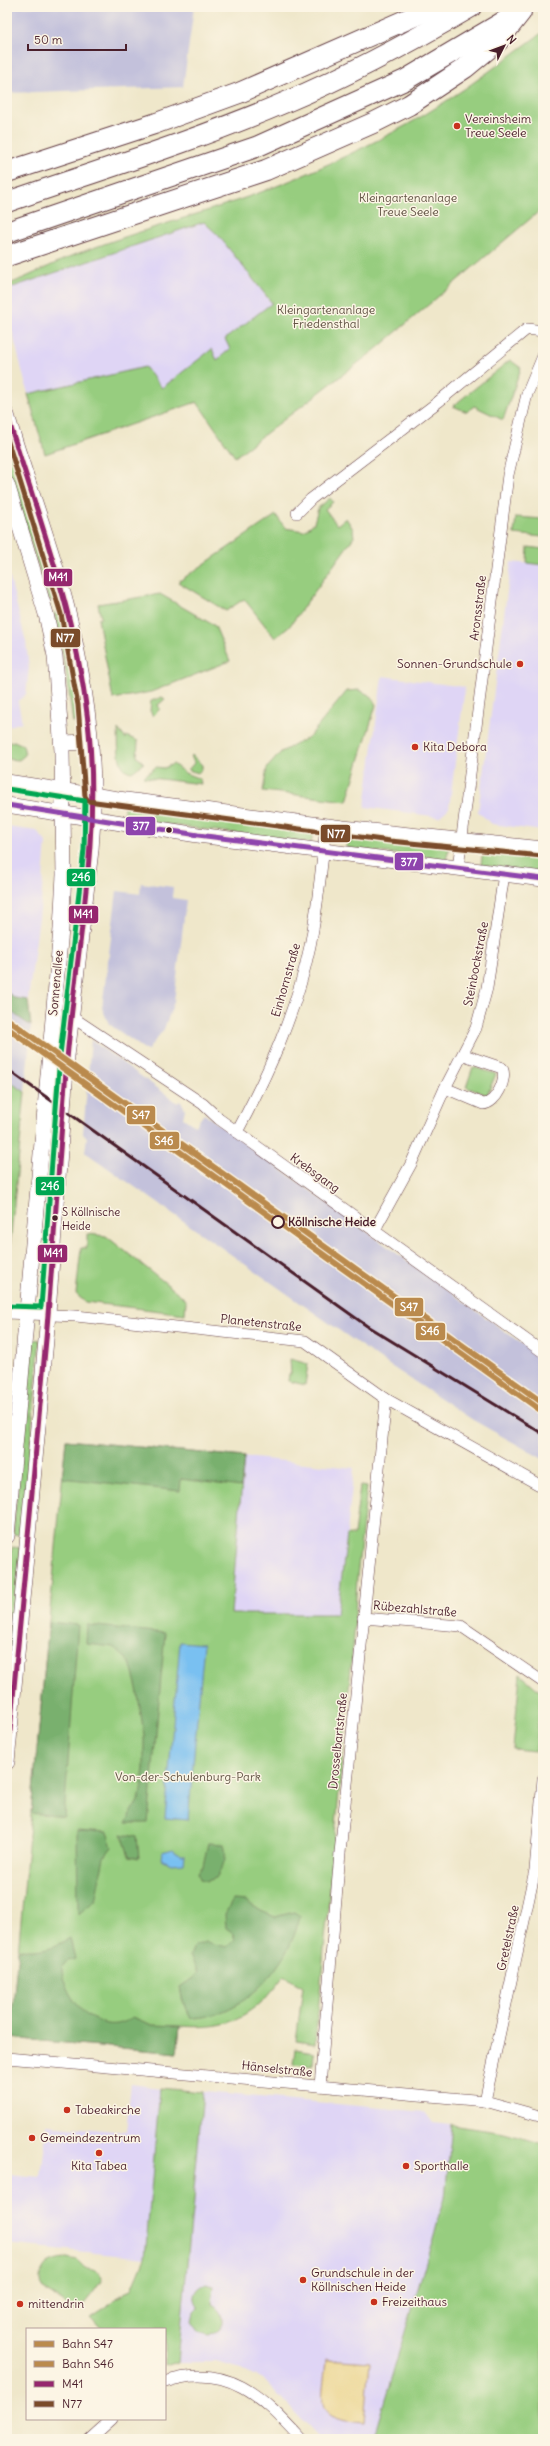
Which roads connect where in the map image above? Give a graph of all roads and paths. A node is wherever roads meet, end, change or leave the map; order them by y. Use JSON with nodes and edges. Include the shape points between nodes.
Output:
{"nodes":[{"id":1,"x":435,"y":7,"type":"edge"},
{"id":2,"x":471,"y":7,"type":"edge"},
{"id":3,"x":524,"y":9,"type":"edge"},
{"id":4,"x":7,"y":172,"type":"edge"},
{"id":5,"x":7,"y":202,"type":"edge"},
{"id":6,"x":7,"y":232,"type":"edge"},
{"id":7,"x":7,"y":256,"type":"edge"},
{"id":8,"x":543,"y":331,"type":"edge"},
{"id":9,"x":543,"y":356,"type":"edge"},
{"id":10,"x":7,"y":415,"type":"edge"},
{"id":11,"x":7,"y":484,"type":"edge"},
{"id":12,"x":297,"y":513,"type":"dead end"},
{"id":13,"x":89,"y":742,"type":"junction"},
{"id":14,"x":62,"y":743,"type":"junction"},
{"id":15,"x":7,"y":782,"type":"edge"},
{"id":16,"x":62,"y":790,"type":"junction"},
{"id":17,"x":92,"y":795,"type":"junction"},
{"id":18,"x":7,"y":805,"type":"edge"},
{"id":19,"x":63,"y":813,"type":"junction"},
{"id":20,"x":92,"y":818,"type":"junction"},
{"id":21,"x":326,"y":825,"type":"junction"},
{"id":22,"x":462,"y":842,"type":"junction"},
{"id":23,"x":324,"y":850,"type":"junction"},
{"id":24,"x":543,"y":850,"type":"edge"},
{"id":25,"x":458,"y":868,"type":"junction"},
{"id":26,"x":504,"y":874,"type":"junction"},
{"id":27,"x":543,"y":880,"type":"edge"},
{"id":28,"x":72,"y":1017,"type":"junction"},
{"id":29,"x":464,"y":1055,"type":"junction"},
{"id":30,"x":445,"y":1088,"type":"junction"},
{"id":31,"x":237,"y":1132,"type":"junction"},
{"id":32,"x":374,"y":1231,"type":"junction"},
{"id":33,"x":7,"y":1313,"type":"edge"},
{"id":34,"x":26,"y":1314,"type":"junction"},
{"id":35,"x":47,"y":1314,"type":"junction"},
{"id":36,"x":543,"y":1352,"type":"edge"},
{"id":37,"x":386,"y":1399,"type":"junction"},
{"id":38,"x":543,"y":1487,"type":"edge"},
{"id":39,"x":7,"y":1536,"type":"edge"},
{"id":40,"x":363,"y":1618,"type":"junction"},
{"id":41,"x":543,"y":1682,"type":"edge"},
{"id":42,"x":7,"y":1762,"type":"edge"},
{"id":43,"x":543,"y":1779,"type":"edge"},
{"id":44,"x":7,"y":2058,"type":"edge"},
{"id":45,"x":320,"y":2086,"type":"junction"},
{"id":46,"x":485,"y":2101,"type":"junction"},
{"id":47,"x":543,"y":2117,"type":"edge"},
{"id":48,"x":166,"y":2382,"type":"edge"},
{"id":49,"x":111,"y":2420,"type":"edge"},
{"id":50,"x":90,"y":2439,"type":"edge"},
{"id":51,"x":301,"y":2439,"type":"edge"}],
"edges":[{"from":1,"to":4,"type":"highway","via":[[239,93]]},
{"from":2,"to":5,"type":"highway","via":[[392,52],[285,103],[190,139]]},
{"from":3,"to":6,"type":"highway","via":[[405,80],[256,147]]},
{"from":3,"to":7,"type":"highway","via":[[499,40],[465,68],[409,105],[373,123],[266,170]]},
{"from":8,"to":12,"type":"street","via":[[527,329],[438,402],[310,499]]},
{"from":9,"to":22,"type":"street","name":"Aronsstraße","via":[[527,394],[508,475]]},
{"from":10,"to":13,"type":"main road","via":[[68,612],[81,678]]},
{"from":11,"to":14,"type":"main road","via":[[52,640]]},
{"from":13,"to":14,"type":"main road"},
{"from":13,"to":17,"type":"main road"},
{"from":14,"to":16,"type":"main road"},
{"from":15,"to":16,"type":"main road"},
{"from":16,"to":17,"type":"main road"},
{"from":16,"to":19,"type":"main road","name":"Sonnenallee"},
{"from":17,"to":20,"type":"main road","name":"Sonnenallee"},
{"from":17,"to":21,"type":"main road"},
{"from":18,"to":19,"type":"main road"},
{"from":19,"to":20,"type":"main road"},
{"from":19,"to":34,"type":"main road","name":"Sonnenallee","via":[[63,908]]},
{"from":20,"to":23,"type":"main road","via":[[198,835]]},
{"from":20,"to":28,"type":"main road","name":"Sonnenallee","via":[[91,850]]},
{"from":21,"to":22,"type":"main road"},
{"from":21,"to":23,"type":"street","name":"Einhornstraße"},
{"from":22,"to":24,"type":"main road"},
{"from":22,"to":25,"type":"street","name":"Aronsstraße"},
{"from":23,"to":25,"type":"main road"},
{"from":23,"to":31,"type":"street","name":"Einhornstraße","via":[[310,946],[290,1016],[272,1063]]},
{"from":25,"to":26,"type":"main road"},
{"from":26,"to":27,"type":"main road"},
{"from":26,"to":29,"type":"street","name":"Steinbockstraße","via":[[487,988],[476,1028]]},
{"from":28,"to":31,"type":"street","name":"Krebsgang","via":[[203,1104]]},
{"from":28,"to":35,"type":"main road","name":"Sonnenallee"},
{"from":29,"to":30,"type":"street","name":"Steinbockstraße"},
{"from":29,"to":30,"type":"street","via":[[502,1068],[504,1076],[495,1099],[483,1104]]},
{"from":30,"to":32,"type":"street","name":"Steinbockstraße","via":[[412,1164]]},
{"from":31,"to":32,"type":"street","name":"Krebsgang"},
{"from":32,"to":36,"type":"street","name":"Krebsgang"},
{"from":33,"to":34,"type":"street","name":"Planetenstraße"},
{"from":34,"to":35,"type":"street","name":"Planetenstraße"},
{"from":34,"to":39,"type":"main road","name":"Sonnenallee"},
{"from":35,"to":37,"type":"street","name":"Planetenstraße","via":[[305,1341]]},
{"from":35,"to":42,"type":"main road","name":"Sonnenallee"},
{"from":37,"to":38,"type":"street","name":"Planetenstraße"},
{"from":37,"to":40,"type":"street","name":"Drosselbartstraße"},
{"from":40,"to":41,"type":"street","name":"Rübezahlstraße","via":[[461,1626]]},
{"from":40,"to":45,"type":"street","name":"Drosselbartstraße"},
{"from":43,"to":46,"type":"street","name":"Gretelstraße","via":[[535,1870]]},
{"from":44,"to":45,"type":"street","name":"Hänselstraße"},
{"from":45,"to":46,"type":"street","name":"Hänselstraße"},
{"from":46,"to":47,"type":"street","name":"Hänselstraße"},
{"from":48,"to":51,"type":"street","via":[[201,2376],[233,2382],[253,2392],[273,2407]]},
{"from":49,"to":50,"type":"street"}]}
